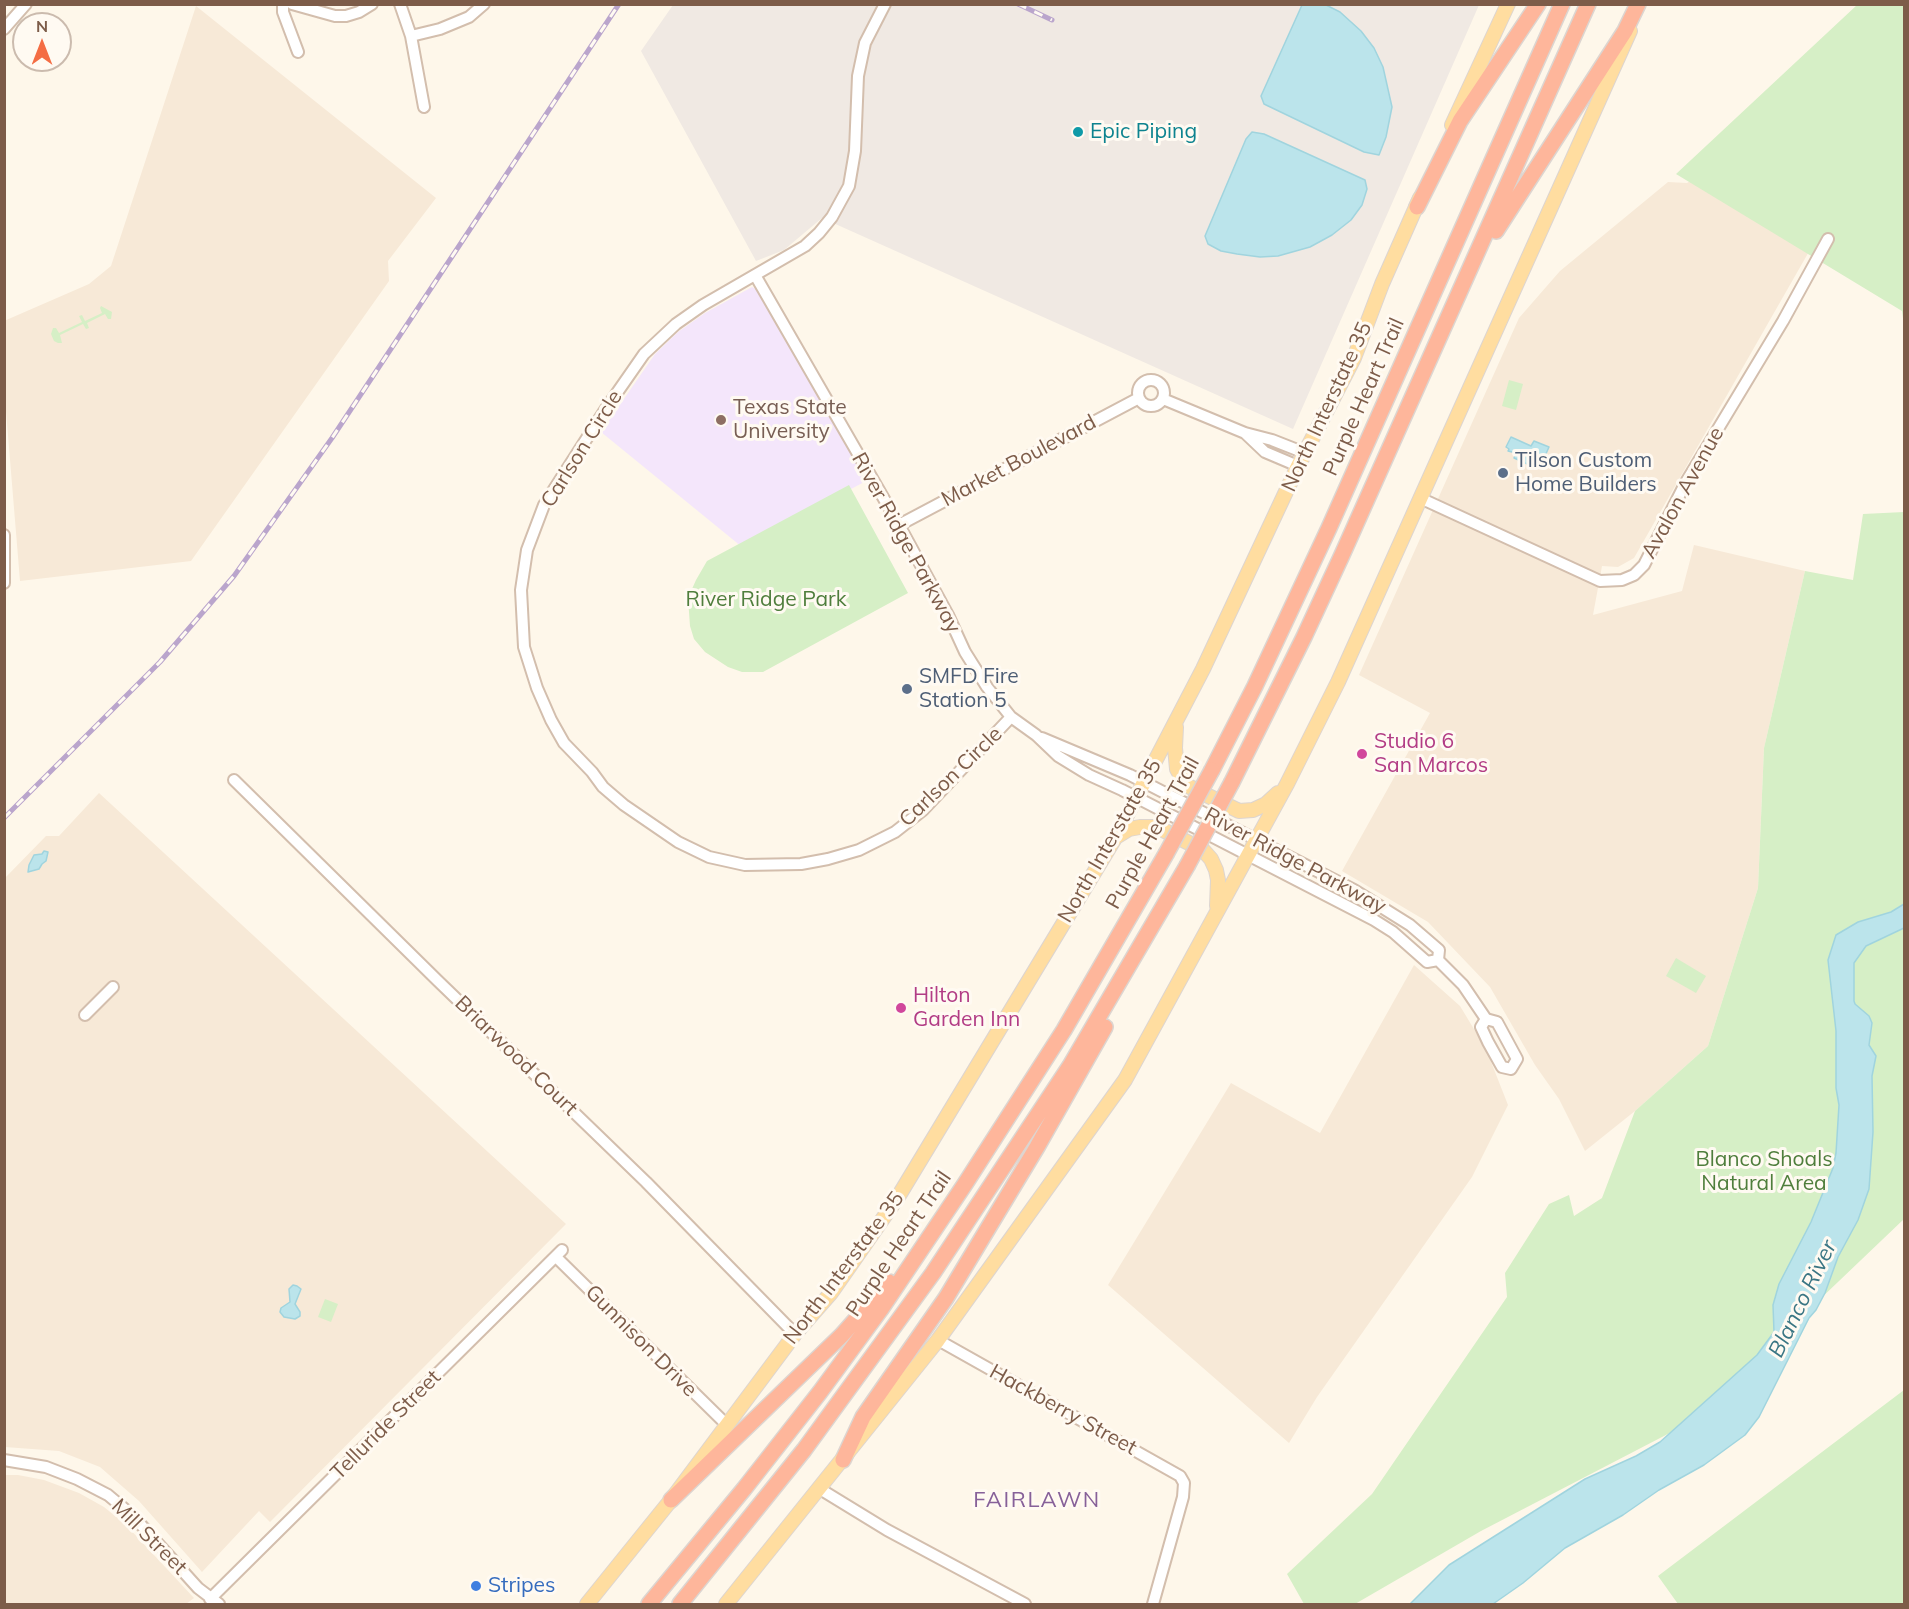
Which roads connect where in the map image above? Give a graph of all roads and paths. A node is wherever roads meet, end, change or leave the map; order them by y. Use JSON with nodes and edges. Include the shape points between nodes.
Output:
{"nodes":[{"id":1,"x":26,"y":4,"type":"edge"},
{"id":2,"x":283,"y":4,"type":"edge"},
{"id":3,"x":292,"y":4,"type":"edge"},
{"id":4,"x":372,"y":4,"type":"edge"},
{"id":5,"x":400,"y":4,"type":"edge"},
{"id":6,"x":484,"y":4,"type":"edge"},
{"id":7,"x":885,"y":4,"type":"edge"},
{"id":8,"x":1508,"y":4,"type":"edge"},
{"id":9,"x":1538,"y":4,"type":"edge"},
{"id":10,"x":1562,"y":4,"type":"edge"},
{"id":11,"x":1588,"y":4,"type":"edge"},
{"id":12,"x":1639,"y":4,"type":"edge"},
{"id":13,"x":4,"y":29,"type":"edge"},
{"id":14,"x":411,"y":36,"type":"junction"},
{"id":15,"x":298,"y":52,"type":"dead end"},
{"id":16,"x":424,"y":107,"type":"dead end"},
{"id":17,"x":1417,"y":207,"type":"junction"},
{"id":18,"x":1828,"y":239,"type":"dead end"},
{"id":19,"x":755,"y":275,"type":"junction"},
{"id":20,"x":1467,"y":277,"type":"junction"},
{"id":21,"x":1139,"y":398,"type":"junction"},
{"id":22,"x":1163,"y":399,"type":"junction"},
{"id":23,"x":1245,"y":433,"type":"junction"},
{"id":24,"x":1305,"y":453,"type":"junction"},
{"id":25,"x":1298,"y":466,"type":"junction"},
{"id":26,"x":1420,"y":498,"type":"junction"},
{"id":27,"x":898,"y":525,"type":"junction"},
{"id":28,"x":4,"y":535,"type":"edge"},
{"id":29,"x":4,"y":583,"type":"edge"},
{"id":30,"x":1011,"y":717,"type":"junction"},
{"id":31,"x":1176,"y":722,"type":"junction"},
{"id":32,"x":1036,"y":735,"type":"junction"},
{"id":33,"x":234,"y":780,"type":"dead end"},
{"id":34,"x":1144,"y":783,"type":"junction"},
{"id":35,"x":1287,"y":784,"type":"junction"},
{"id":36,"x":1135,"y":798,"type":"junction"},
{"id":37,"x":1115,"y":838,"type":"junction"},
{"id":38,"x":1256,"y":840,"type":"junction"},
{"id":39,"x":1248,"y":855,"type":"junction"},
{"id":40,"x":1187,"y":866,"type":"junction"},
{"id":41,"x":1216,"y":911,"type":"junction"},
{"id":42,"x":1438,"y":960,"type":"junction"},
{"id":43,"x":113,"y":987,"type":"dead end"},
{"id":44,"x":85,"y":1016,"type":"dead end"},
{"id":45,"x":1486,"y":1019,"type":"dead end"},
{"id":46,"x":938,"y":1224,"type":"junction"},
{"id":47,"x":559,"y":1254,"type":"joint"},
{"id":48,"x":795,"y":1334,"type":"junction"},
{"id":49,"x":938,"y":1340,"type":"junction"},
{"id":50,"x":726,"y":1425,"type":"junction"},
{"id":51,"x":4,"y":1460,"type":"edge"},
{"id":52,"x":843,"y":1460,"type":"junction"},
{"id":53,"x":820,"y":1489,"type":"junction"},
{"id":54,"x":670,"y":1500,"type":"junction"},
{"id":55,"x":214,"y":1602,"type":"edge"},
{"id":56,"x":587,"y":1605,"type":"edge"},
{"id":57,"x":649,"y":1605,"type":"edge"},
{"id":58,"x":680,"y":1605,"type":"edge"},
{"id":59,"x":726,"y":1605,"type":"edge"},
{"id":60,"x":1025,"y":1605,"type":"edge"},
{"id":61,"x":1153,"y":1605,"type":"edge"}],
"edges":[{"from":1,"to":13,"type":"street"},
{"from":2,"to":15,"type":"street"},
{"from":3,"to":4,"type":"street","via":[[346,16]]},
{"from":5,"to":14,"type":"street"},
{"from":6,"to":14,"type":"street","via":[[469,17]]},
{"from":7,"to":19,"type":"street","name":"Carlson Circle","via":[[862,54],[849,186],[819,233],[805,246]]},
{"from":8,"to":17,"type":"main road","name":"North Interstate 35"},
{"from":9,"to":17,"type":"highway","via":[[1460,121]]},
{"from":10,"to":46,"type":"highway","name":"Purple Heart Trail","bridge":true,"via":[[1255,686],[1166,854],[1064,1030]]},
{"from":11,"to":20,"type":"highway","name":"Purple Heart Trail"},
{"from":12,"to":20,"type":"highway"},
{"from":12,"to":26,"type":"main road","via":[[1613,73]]},
{"from":14,"to":16,"type":"street"},
{"from":17,"to":24,"type":"main road","name":"North Interstate 35","via":[[1354,358]]},
{"from":18,"to":26,"type":"street","name":"Avalon Avenue","via":[[1686,482],[1644,565],[1634,575],[1600,581]]},
{"from":19,"to":27,"type":"street","name":"River Ridge Parkway"},
{"from":19,"to":30,"type":"street","name":"Carlson Circle","via":[[676,324],[644,354],[544,505],[527,550],[521,590],[524,647],[537,688],[564,743],[610,793],[678,842],[709,856],[745,865],[784,865],[859,850],[895,832],[923,810]]},
{"from":20,"to":40,"type":"highway","name":"Purple Heart Trail","bridge":true,"via":[[1304,637]]},
{"from":21,"to":22,"type":"street","name":"Market Boulevard","via":[[1151,406]]},
{"from":21,"to":22,"type":"street","name":"Market Boulevard","via":[[1140,386],[1154,381],[1163,387]]},
{"from":21,"to":27,"type":"street","name":"Market Boulevard"},
{"from":22,"to":23,"type":"street","name":"Market Boulevard"},
{"from":23,"to":24,"type":"street","name":"Market Boulevard"},
{"from":23,"to":25,"type":"street","name":"Market Boulevard","via":[[1264,452]]},
{"from":24,"to":25,"type":"main road","name":"North Interstate 35"},
{"from":25,"to":31,"type":"main road","name":"North Interstate 35"},
{"from":26,"to":35,"type":"main road","via":[[1338,682]]},
{"from":27,"to":30,"type":"street","name":"River Ridge Parkway","via":[[965,652]]},
{"from":28,"to":29,"type":"street"},
{"from":30,"to":32,"type":"street","name":"River Ridge Parkway"},
{"from":31,"to":34,"type":"main road","name":"North Interstate 35"},
{"from":31,"to":35,"type":"main road","via":[[1177,769],[1186,784],[1239,811],[1266,804]]},
{"from":32,"to":34,"type":"street","name":"River Ridge Parkway"},
{"from":32,"to":36,"type":"street","name":"River Ridge Parkway","via":[[1058,756]]},
{"from":33,"to":48,"type":"street","name":"Briarwood Court","via":[[646,1182]]},
{"from":34,"to":36,"type":"main road","name":"North Interstate 35"},
{"from":34,"to":38,"type":"street","name":"River Ridge Parkway"},
{"from":35,"to":38,"type":"main road"},
{"from":36,"to":37,"type":"main road","name":"North Interstate 35"},
{"from":36,"to":39,"type":"street","name":"River Ridge Parkway"},
{"from":37,"to":41,"type":"main road","via":[[1129,829],[1157,827],[1203,850],[1211,859],[1218,880]]},
{"from":37,"to":48,"type":"main road","name":"North Interstate 35","via":[[898,1197],[831,1293]]},
{"from":38,"to":39,"type":"main road"},
{"from":38,"to":42,"type":"street","name":"River Ridge Parkway","via":[[1398,915],[1439,950]]},
{"from":39,"to":41,"type":"main road"},
{"from":39,"to":42,"type":"street","name":"River Ridge Parkway","via":[[1374,920],[1427,962]]},
{"from":40,"to":52,"type":"highway","via":[[1149,947],[1037,1147],[946,1298],[863,1417]]},
{"from":40,"to":58,"type":"highway","name":"Purple Heart Trail","via":[[1070,1066],[933,1273],[804,1450]]},
{"from":41,"to":49,"type":"main road","via":[[1125,1080]]},
{"from":42,"to":45,"type":"street","name":"River Ridge Parkway","via":[[1463,985]]},
{"from":43,"to":44,"type":"street"},
{"from":46,"to":54,"type":"highway","via":[[842,1335]]},
{"from":46,"to":57,"type":"highway","name":"Purple Heart Trail","via":[[820,1392]]},
{"from":47,"to":50,"type":"street","name":"Gunnison Drive"},
{"from":47,"to":55,"type":"street","name":"Telluride Street"},
{"from":48,"to":50,"type":"main road","name":"North Interstate 35"},
{"from":49,"to":52,"type":"main road"},
{"from":49,"to":61,"type":"street","name":"Hackberry Street","via":[[1175,1472],[1184,1483]]},
{"from":50,"to":54,"type":"main road","name":"North Interstate 35"},
{"from":51,"to":55,"type":"street","name":"Mill Street","via":[[46,1467],[108,1495],[133,1515]]},
{"from":52,"to":53,"type":"main road"},
{"from":53,"to":59,"type":"main road"},
{"from":53,"to":60,"type":"street"},
{"from":54,"to":56,"type":"main road","name":"North Interstate 35"}]}
